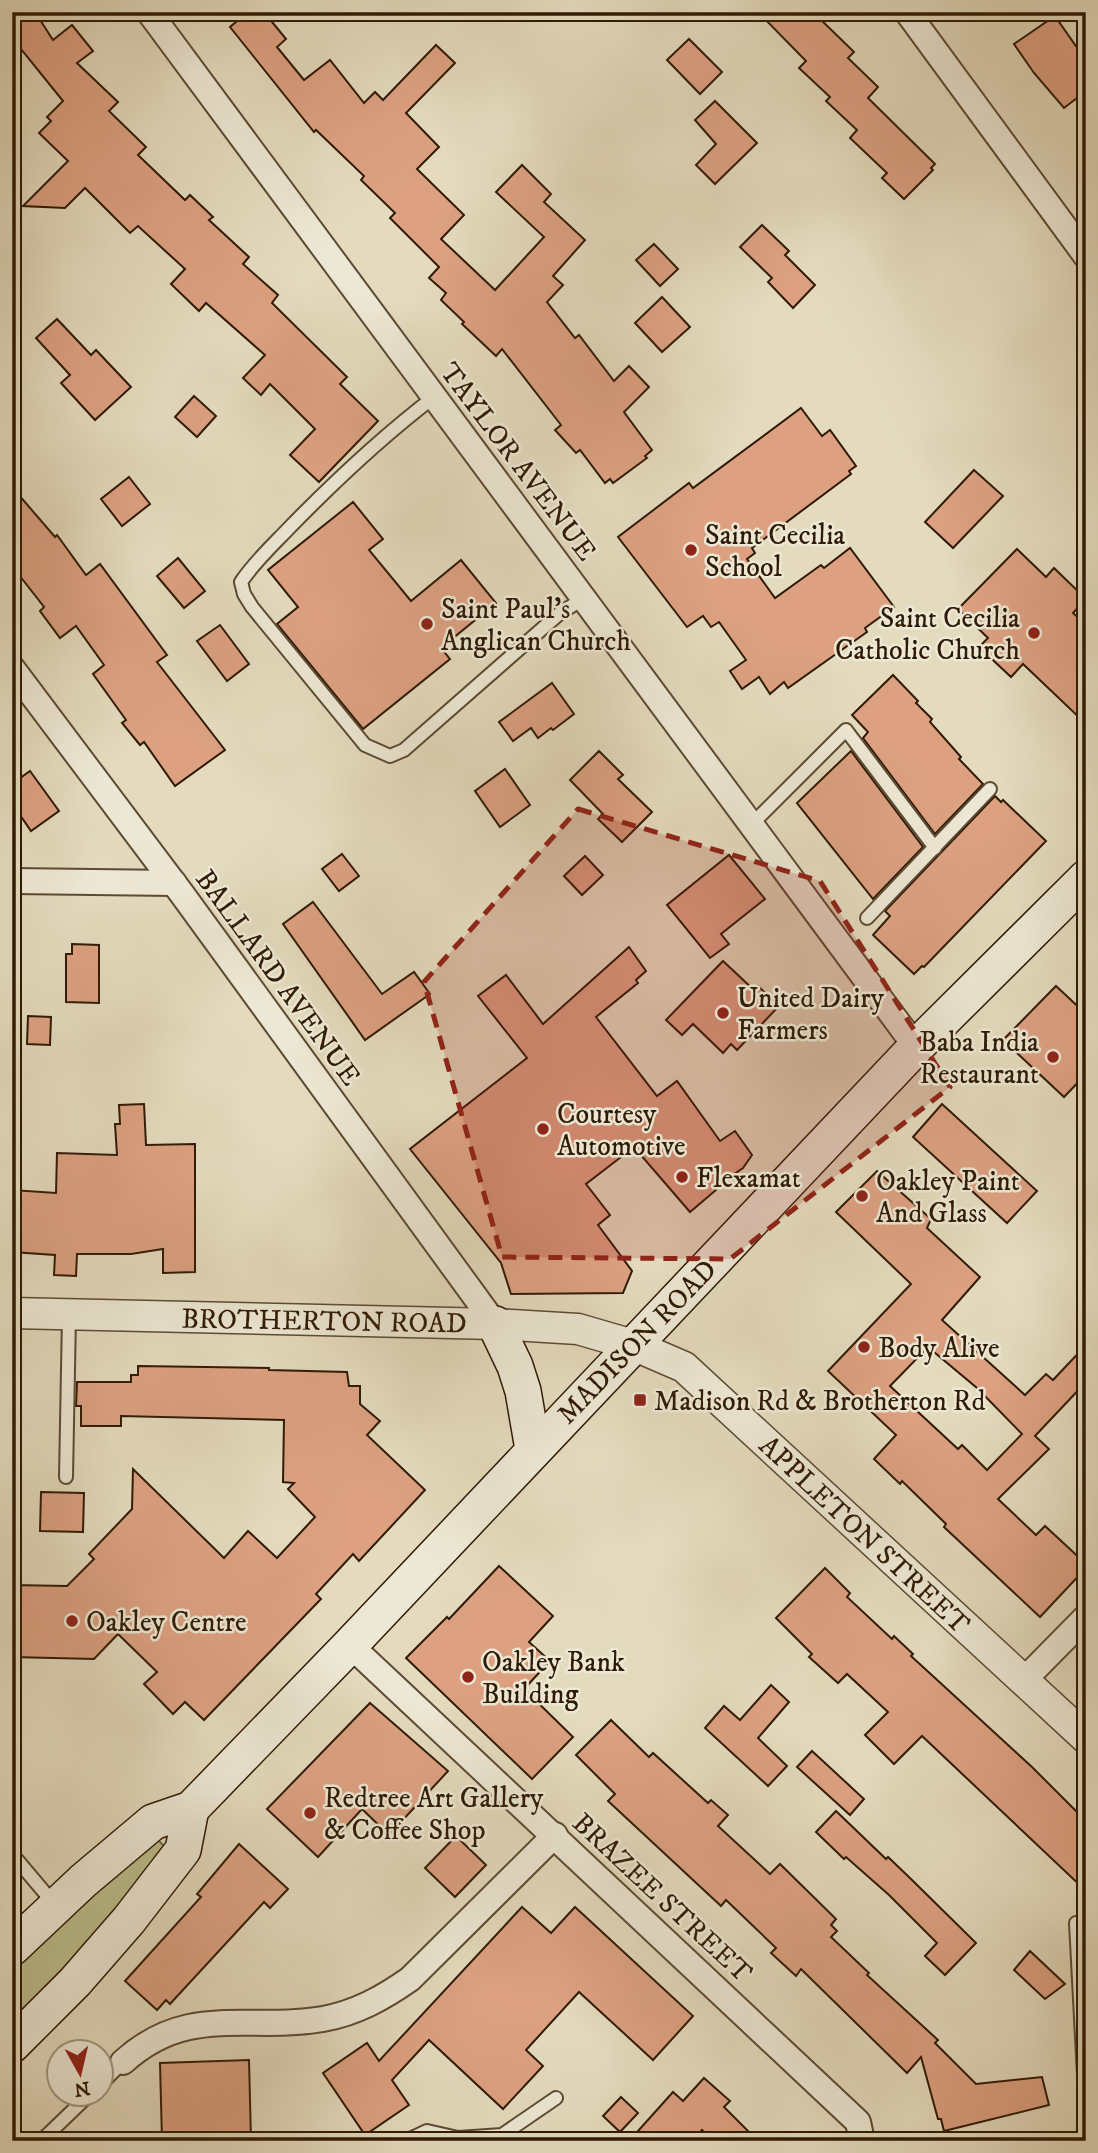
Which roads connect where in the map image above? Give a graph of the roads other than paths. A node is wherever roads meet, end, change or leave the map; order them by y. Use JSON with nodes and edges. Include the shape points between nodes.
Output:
{"nodes":[{"id":1,"x":149,"y":12,"type":"edge"},
{"id":2,"x":906,"y":12,"type":"edge"},
{"id":3,"x":1086,"y":256,"type":"edge"},
{"id":4,"x":434,"y":397,"type":"junction"},
{"id":5,"x":584,"y":598,"type":"junction"},
{"id":6,"x":12,"y":668,"type":"edge"},
{"id":7,"x":990,"y":789,"type":"dead end"},
{"id":8,"x":752,"y":824,"type":"junction"},
{"id":9,"x":935,"y":848,"type":"junction"},
{"id":10,"x":1086,"y":878,"type":"edge"},
{"id":11,"x":12,"y":881,"type":"edge"},
{"id":12,"x":174,"y":883,"type":"junction"},
{"id":13,"x":867,"y":918,"type":"dead end"},
{"id":14,"x":916,"y":1047,"type":"junction"},
{"id":15,"x":12,"y":1313,"type":"edge"},
{"id":16,"x":69,"y":1314,"type":"junction"},
{"id":17,"x":495,"y":1324,"type":"junction"},
{"id":18,"x":633,"y":1345,"type":"junction"},
{"id":19,"x":533,"y":1450,"type":"junction"},
{"id":20,"x":66,"y":1477,"type":"dead end"},
{"id":21,"x":1086,"y":1617,"type":"edge"},
{"id":22,"x":350,"y":1645,"type":"junction"},
{"id":23,"x":1024,"y":1680,"type":"junction"},
{"id":24,"x":1086,"y":1738,"type":"edge"},
{"id":25,"x":191,"y":1809,"type":"junction"},
{"id":26,"x":555,"y":1835,"type":"junction"},
{"id":27,"x":12,"y":1854,"type":"edge"},
{"id":28,"x":56,"y":1906,"type":"junction"},
{"id":29,"x":1076,"y":1923,"type":"dead end"},
{"id":30,"x":12,"y":1948,"type":"edge"},
{"id":31,"x":12,"y":2045,"type":"edge"},
{"id":32,"x":123,"y":2062,"type":"joint"},
{"id":33,"x":116,"y":2069,"type":"edge"},
{"id":34,"x":556,"y":2098,"type":"dead end"},
{"id":35,"x":75,"y":2108,"type":"edge"},
{"id":36,"x":1086,"y":2113,"type":"edge"},
{"id":37,"x":41,"y":2141,"type":"edge"},
{"id":38,"x":406,"y":2141,"type":"edge"},
{"id":39,"x":862,"y":2141,"type":"edge"}],
"edges":[{"from":1,"to":4,"type":"street","name":"TAYLOR AVENUE"},
{"from":2,"to":3,"type":"street"},
{"from":4,"to":5,"type":"street","name":"TAYLOR AVENUE"},
{"from":4,"to":5,"type":"lane","via":[[398,423],[250,568],[242,582],[252,607],[365,745],[390,756],[404,750],[559,614]]},
{"from":5,"to":8,"type":"street","name":"TAYLOR AVENUE"},
{"from":6,"to":12,"type":"street","name":"BALLARD AVENUE"},
{"from":7,"to":9,"type":"lane"},
{"from":8,"to":9,"type":"lane","via":[[846,730]]},
{"from":8,"to":14,"type":"street","name":"TAYLOR AVENUE"},
{"from":9,"to":13,"type":"lane"},
{"from":10,"to":14,"type":"main road","name":"MADISON ROAD"},
{"from":11,"to":12,"type":"street"},
{"from":12,"to":17,"type":"street","name":"BALLARD AVENUE"},
{"from":14,"to":18,"type":"main road","name":"MADISON ROAD"},
{"from":15,"to":16,"type":"street","name":"BROTHERTON ROAD"},
{"from":16,"to":17,"type":"street","name":"BROTHERTON ROAD"},
{"from":16,"to":20,"type":"lane"},
{"from":17,"to":18,"type":"street","name":"BROTHERTON ROAD","via":[[578,1329]]},
{"from":17,"to":19,"type":"main road","via":[[523,1391]]},
{"from":18,"to":19,"type":"main road","name":"MADISON ROAD"},
{"from":18,"to":23,"type":"street","name":"APPLETON STREET","via":[[684,1367]]},
{"from":19,"to":22,"type":"main road","name":"MADISON ROAD"},
{"from":21,"to":23,"type":"street"},
{"from":22,"to":25,"type":"main road","name":"MADISON ROAD"},
{"from":22,"to":26,"type":"street","name":"BRAZEE STREET"},
{"from":23,"to":24,"type":"street","name":"APPLETON STREET"},
{"from":25,"to":28,"type":"main road","name":"MADISON ROAD","via":[[153,1822]]},
{"from":25,"to":31,"type":"main road","via":[[183,1850],[75,1982]]},
{"from":26,"to":32,"type":"street","via":[[410,1979],[363,2008],[323,2019],[196,2025],[141,2045]]},
{"from":26,"to":39,"type":"street","name":"BRAZEE STREET","via":[[859,2122]]},
{"from":27,"to":28,"type":"lane"},
{"from":28,"to":30,"type":"main road","name":"MADISON ROAD"},
{"from":29,"to":36,"type":"lane"},
{"from":32,"to":33,"type":"lane"},
{"from":34,"to":38,"type":"lane","via":[[502,2135],[458,2138],[427,2131]]},
{"from":35,"to":37,"type":"lane"}]}
